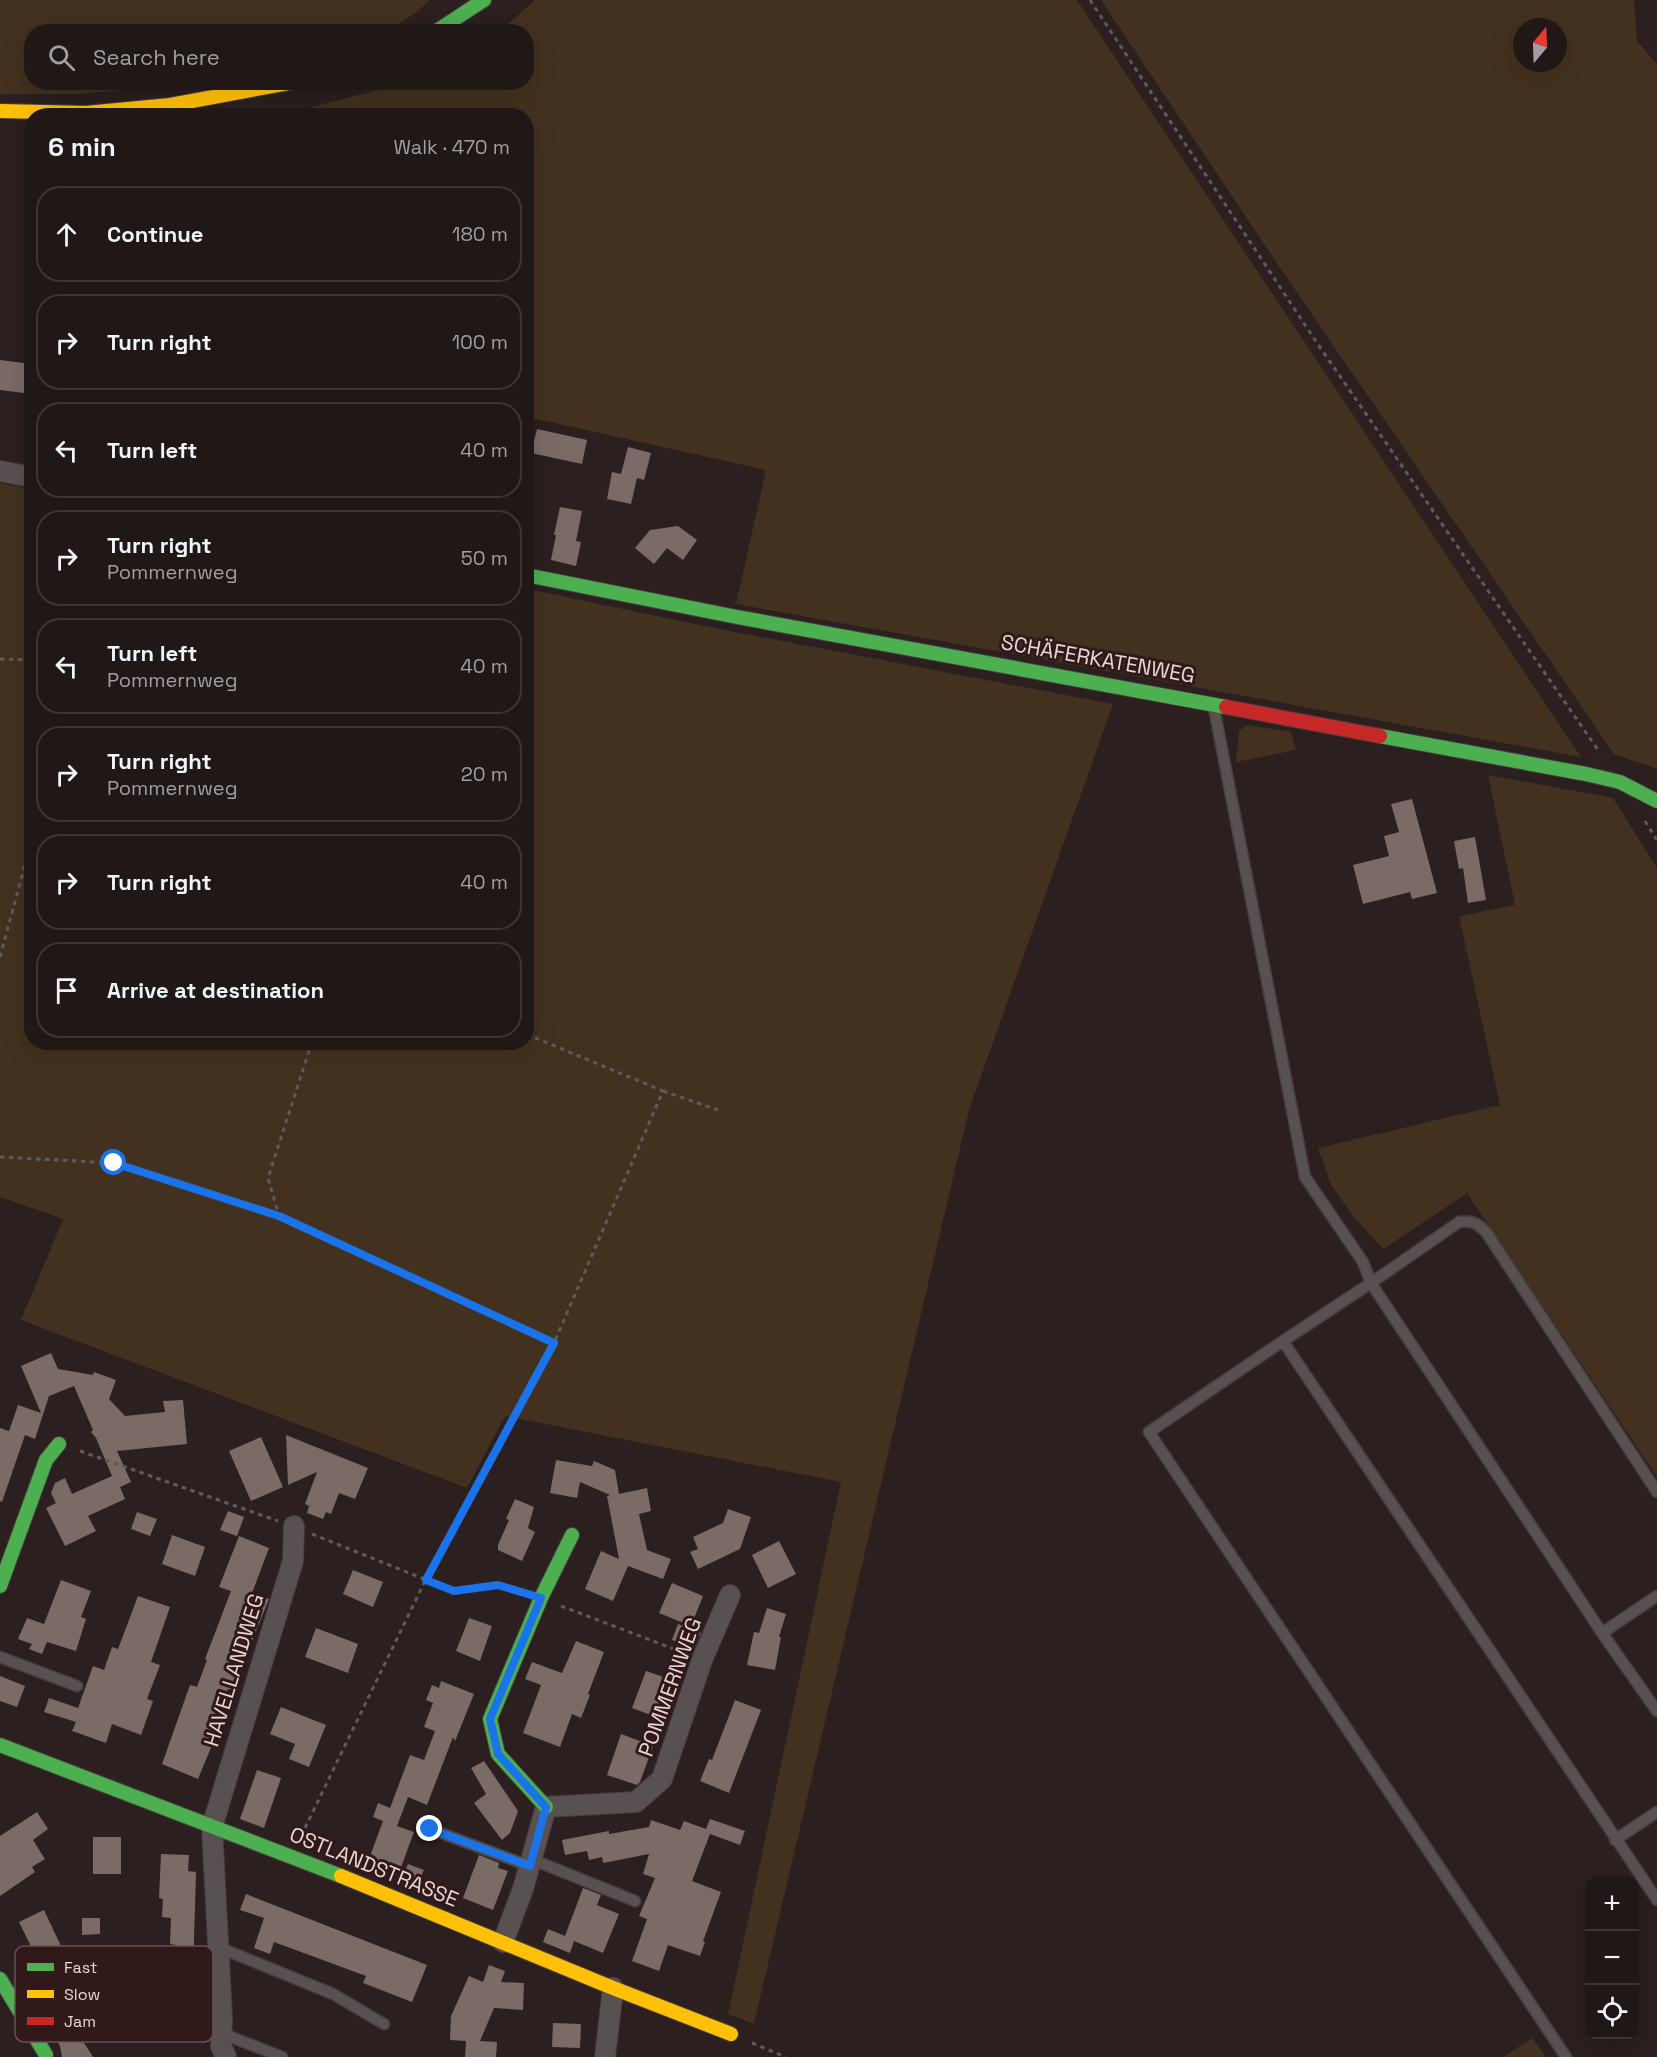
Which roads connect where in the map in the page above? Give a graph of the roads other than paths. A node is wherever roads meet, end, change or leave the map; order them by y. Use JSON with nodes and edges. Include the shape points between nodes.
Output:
{"nodes":[{"id":1,"x":484,"y":0,"type":"edge"},
{"id":2,"x":447,"y":24,"type":"edge"},
{"id":3,"x":251,"y":90,"type":"edge"},
{"id":4,"x":138,"y":108,"type":"edge"},
{"id":5,"x":0,"y":111,"type":"edge"},
{"id":6,"x":24,"y":112,"type":"edge"},
{"id":7,"x":0,"y":471,"type":"edge"},
{"id":8,"x":24,"y":476,"type":"edge"},
{"id":9,"x":534,"y":577,"type":"edge"},
{"id":10,"x":1214,"y":705,"type":"junction"},
{"id":11,"x":1657,"y":801,"type":"edge"},
{"id":12,"x":1371,"y":1283,"type":"junction"},
{"id":13,"x":1283,"y":1341,"type":"junction"},
{"id":14,"x":59,"y":1444,"type":"road end"},
{"id":15,"x":1657,"y":1492,"type":"edge"},
{"id":16,"x":294,"y":1526,"type":"road end"},
{"id":17,"x":572,"y":1534,"type":"dead end"},
{"id":18,"x":0,"y":1586,"type":"edge"},
{"id":19,"x":730,"y":1596,"type":"dead end"},
{"id":20,"x":1657,"y":1596,"type":"edge"},
{"id":21,"x":1602,"y":1633,"type":"junction"},
{"id":22,"x":0,"y":1657,"type":"edge"},
{"id":23,"x":77,"y":1686,"type":"dead end"},
{"id":24,"x":1657,"y":1711,"type":"edge"},
{"id":25,"x":0,"y":1745,"type":"edge"},
{"id":26,"x":546,"y":1807,"type":"junction"},
{"id":27,"x":1657,"y":1812,"type":"edge"},
{"id":28,"x":212,"y":1827,"type":"junction"},
{"id":29,"x":430,"y":1829,"type":"dead end"},
{"id":30,"x":1615,"y":1840,"type":"junction"},
{"id":31,"x":530,"y":1862,"type":"junction"},
{"id":32,"x":1657,"y":1900,"type":"edge"},
{"id":33,"x":635,"y":1901,"type":"dead end"},
{"id":34,"x":503,"y":1942,"type":"junction"},
{"id":35,"x":218,"y":1947,"type":"junction"},
{"id":36,"x":0,"y":1979,"type":"edge"},
{"id":37,"x":614,"y":1988,"type":"junction"},
{"id":38,"x":15,"y":2004,"type":"edge"},
{"id":39,"x":384,"y":2024,"type":"dead end"},
{"id":40,"x":221,"y":2033,"type":"junction"},
{"id":41,"x":731,"y":2034,"type":"road end"},
{"id":42,"x":38,"y":2042,"type":"edge"},
{"id":43,"x":46,"y":2055,"type":"dead end"},
{"id":44,"x":226,"y":2057,"type":"edge"},
{"id":45,"x":282,"y":2057,"type":"edge"},
{"id":46,"x":605,"y":2057,"type":"edge"},
{"id":47,"x":1566,"y":2057,"type":"edge"}],
"edges":[{"from":1,"to":2,"type":"main road"},
{"from":3,"to":4,"type":"main road"},
{"from":5,"to":6,"type":"main road"},
{"from":7,"to":8,"type":"street"},
{"from":9,"to":10,"type":"main road","name":"SCHÄFERKATENWEG"},
{"from":10,"to":11,"type":"main road","name":"SCHÄFERKATENWEG","via":[[1586,774],[1620,782]]},
{"from":10,"to":12,"type":"lane","via":[[1305,1177],[1363,1262]]},
{"from":12,"to":13,"type":"lane"},
{"from":12,"to":15,"type":"lane","via":[[1459,1222],[1478,1223]]},
{"from":12,"to":21,"type":"lane"},
{"from":13,"to":30,"type":"lane"},
{"from":13,"to":47,"type":"lane","via":[[1149,1432]]},
{"from":14,"to":18,"type":"main road","via":[[46,1460]]},
{"from":16,"to":28,"type":"street","name":"HAVELLANDWEG","via":[[293,1561]]},
{"from":17,"to":26,"type":"main road","via":[[490,1719],[498,1754]]},
{"from":19,"to":26,"type":"street","name":"POMMERNWEG","via":[[702,1660],[662,1779],[636,1802]]},
{"from":20,"to":21,"type":"lane"},
{"from":21,"to":24,"type":"lane"},
{"from":22,"to":23,"type":"lane"},
{"from":25,"to":28,"type":"main road","name":"OSTLANDSTRASSE"},
{"from":26,"to":31,"type":"street"},
{"from":27,"to":30,"type":"lane"},
{"from":28,"to":34,"type":"main road","name":"OSTLANDSTRASSE"},
{"from":28,"to":35,"type":"street","name":"HAVELLANDWEG"},
{"from":29,"to":31,"type":"lane"},
{"from":30,"to":32,"type":"lane"},
{"from":31,"to":33,"type":"lane"},
{"from":31,"to":34,"type":"street"},
{"from":34,"to":37,"type":"main road","name":"OSTLANDSTRASSE"},
{"from":35,"to":39,"type":"lane","via":[[333,1994]]},
{"from":35,"to":40,"type":"street","name":"HAVELLANDWEG"},
{"from":36,"to":38,"type":"main road"},
{"from":37,"to":41,"type":"main road","name":"OSTLANDSTRASSE"},
{"from":37,"to":46,"type":"street"},
{"from":40,"to":44,"type":"street","name":"HAVELLANDWEG"},
{"from":40,"to":45,"type":"lane"},
{"from":42,"to":43,"type":"main road"}]}
